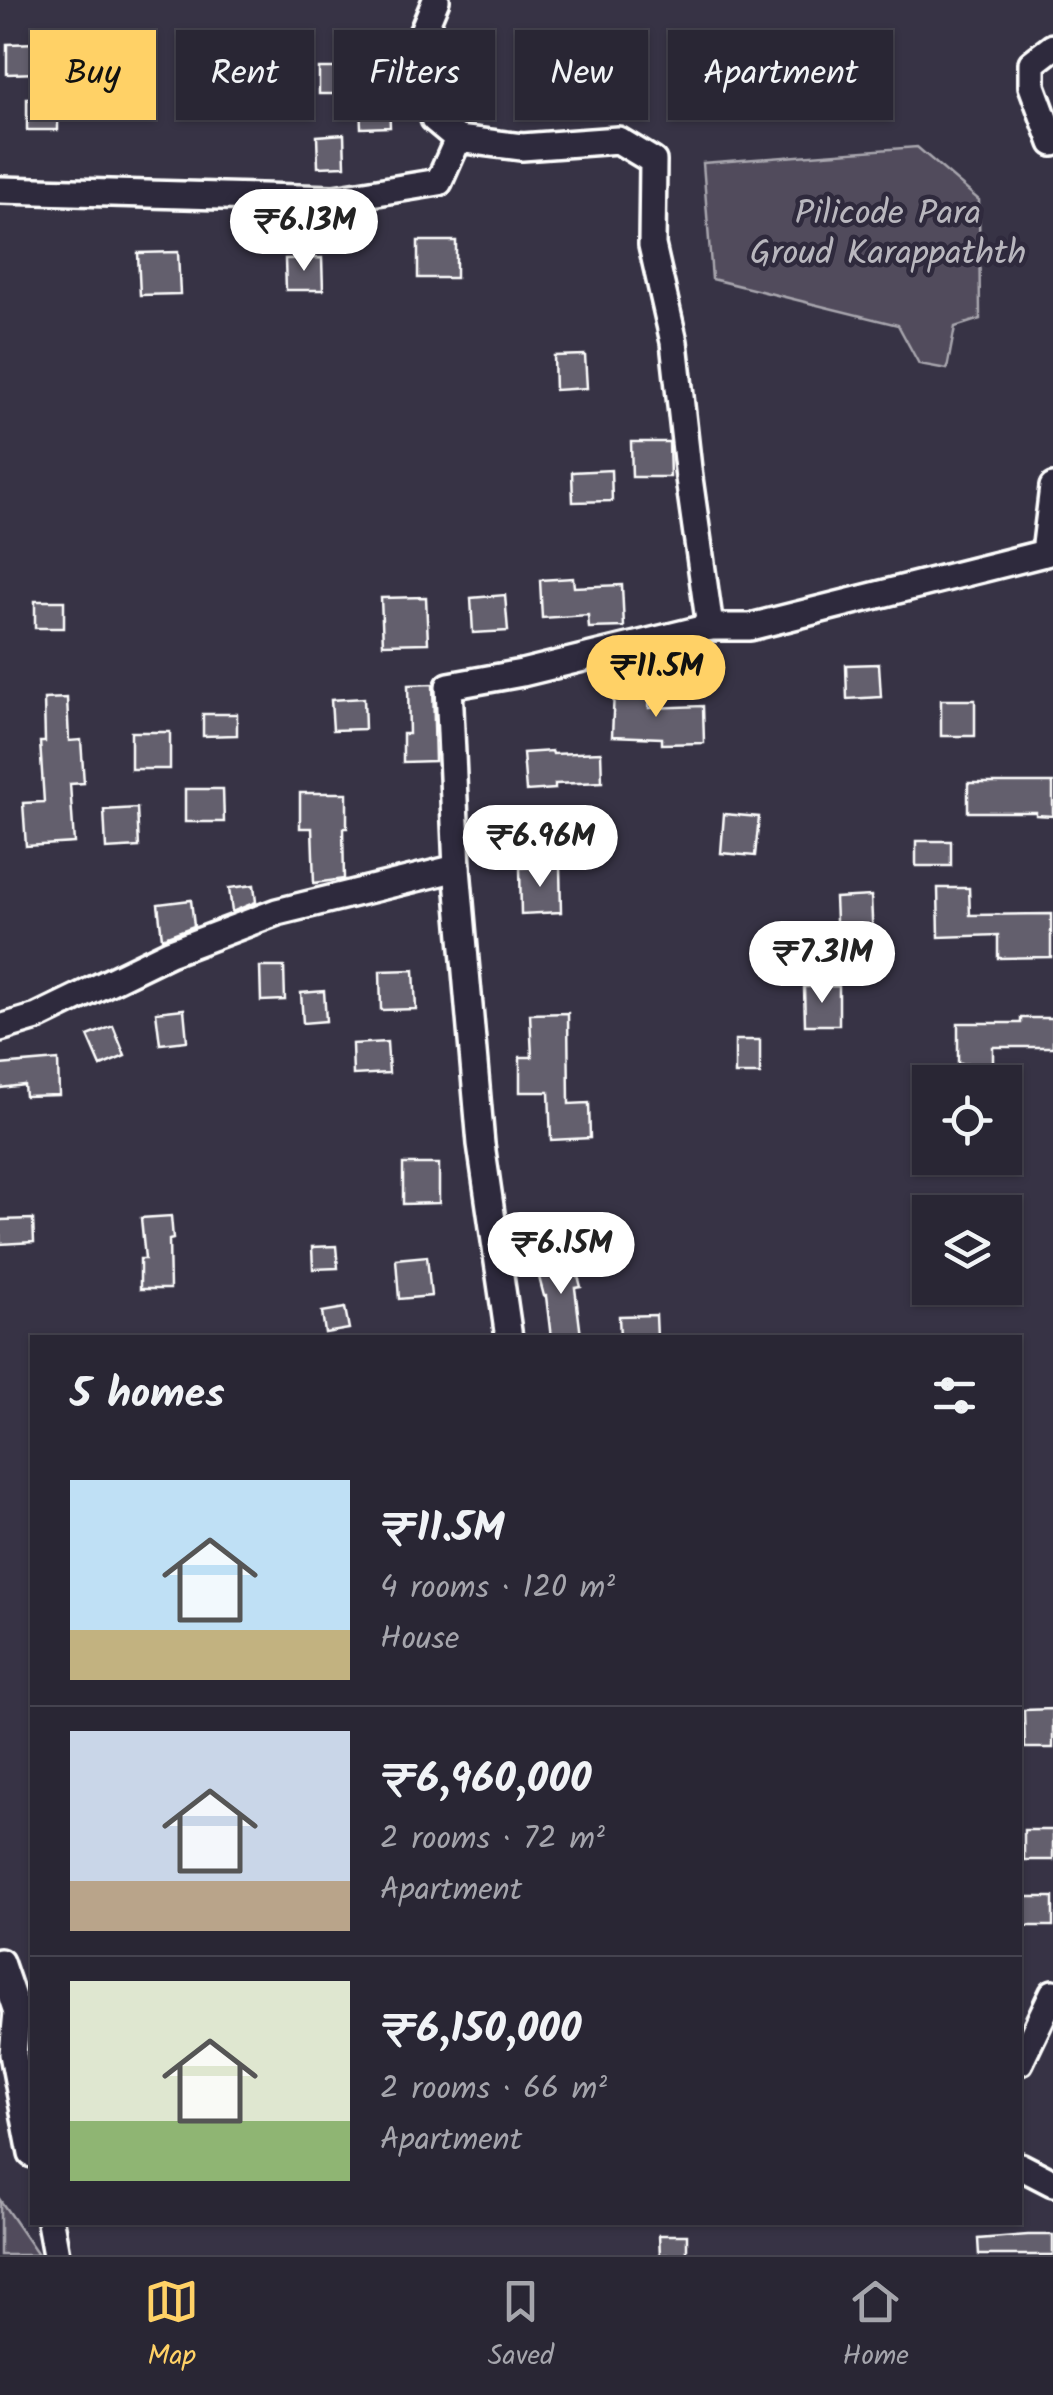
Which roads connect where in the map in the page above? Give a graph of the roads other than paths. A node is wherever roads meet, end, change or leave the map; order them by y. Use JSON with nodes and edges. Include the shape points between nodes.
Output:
{"nodes":[{"id":1,"x":436,"y":0,"type":"edge"},
{"id":2,"x":1053,"y":47,"type":"edge"},
{"id":3,"x":458,"y":139,"type":"junction"},
{"id":4,"x":1053,"y":144,"type":"edge"},
{"id":5,"x":0,"y":190,"type":"edge"},
{"id":6,"x":1053,"y":486,"type":"edge"},
{"id":7,"x":1049,"y":552,"type":"edge"},
{"id":8,"x":710,"y":628,"type":"junction"},
{"id":9,"x":458,"y":868,"type":"junction"},
{"id":10,"x":0,"y":1028,"type":"edge"},
{"id":11,"x":509,"y":1335,"type":"edge"},
{"id":12,"x":0,"y":1962,"type":"edge"},
{"id":13,"x":1053,"y":1993,"type":"edge"},
{"id":14,"x":1022,"y":2058,"type":"edge"},
{"id":15,"x":30,"y":2143,"type":"edge"},
{"id":16,"x":1022,"y":2167,"type":"edge"},
{"id":17,"x":1053,"y":2183,"type":"edge"},
{"id":18,"x":51,"y":2225,"type":"edge"},
{"id":19,"x":56,"y":2255,"type":"edge"}],
"edges":[{"from":1,"to":3,"type":"street","via":[[422,36],[434,118]]},
{"from":2,"to":4,"type":"street","via":[[1032,63],[1032,86]]},
{"from":3,"to":5,"type":"street","via":[[439,182],[334,199]]},
{"from":3,"to":8,"type":"street","via":[[522,148],[618,140],[653,161],[652,245],[674,342]]},
{"from":6,"to":7,"type":"street"},
{"from":7,"to":8,"type":"street","via":[[750,628]]},
{"from":8,"to":9,"type":"street","via":[[449,686]]},
{"from":9,"to":10,"type":"street","via":[[278,912]]},
{"from":9,"to":11,"type":"street","via":[[480,1144]]},
{"from":12,"to":15,"type":"street","via":[[16,2012],[13,2054]]},
{"from":13,"to":14,"type":"street"},
{"from":16,"to":17,"type":"street"},
{"from":18,"to":19,"type":"street"}]}
